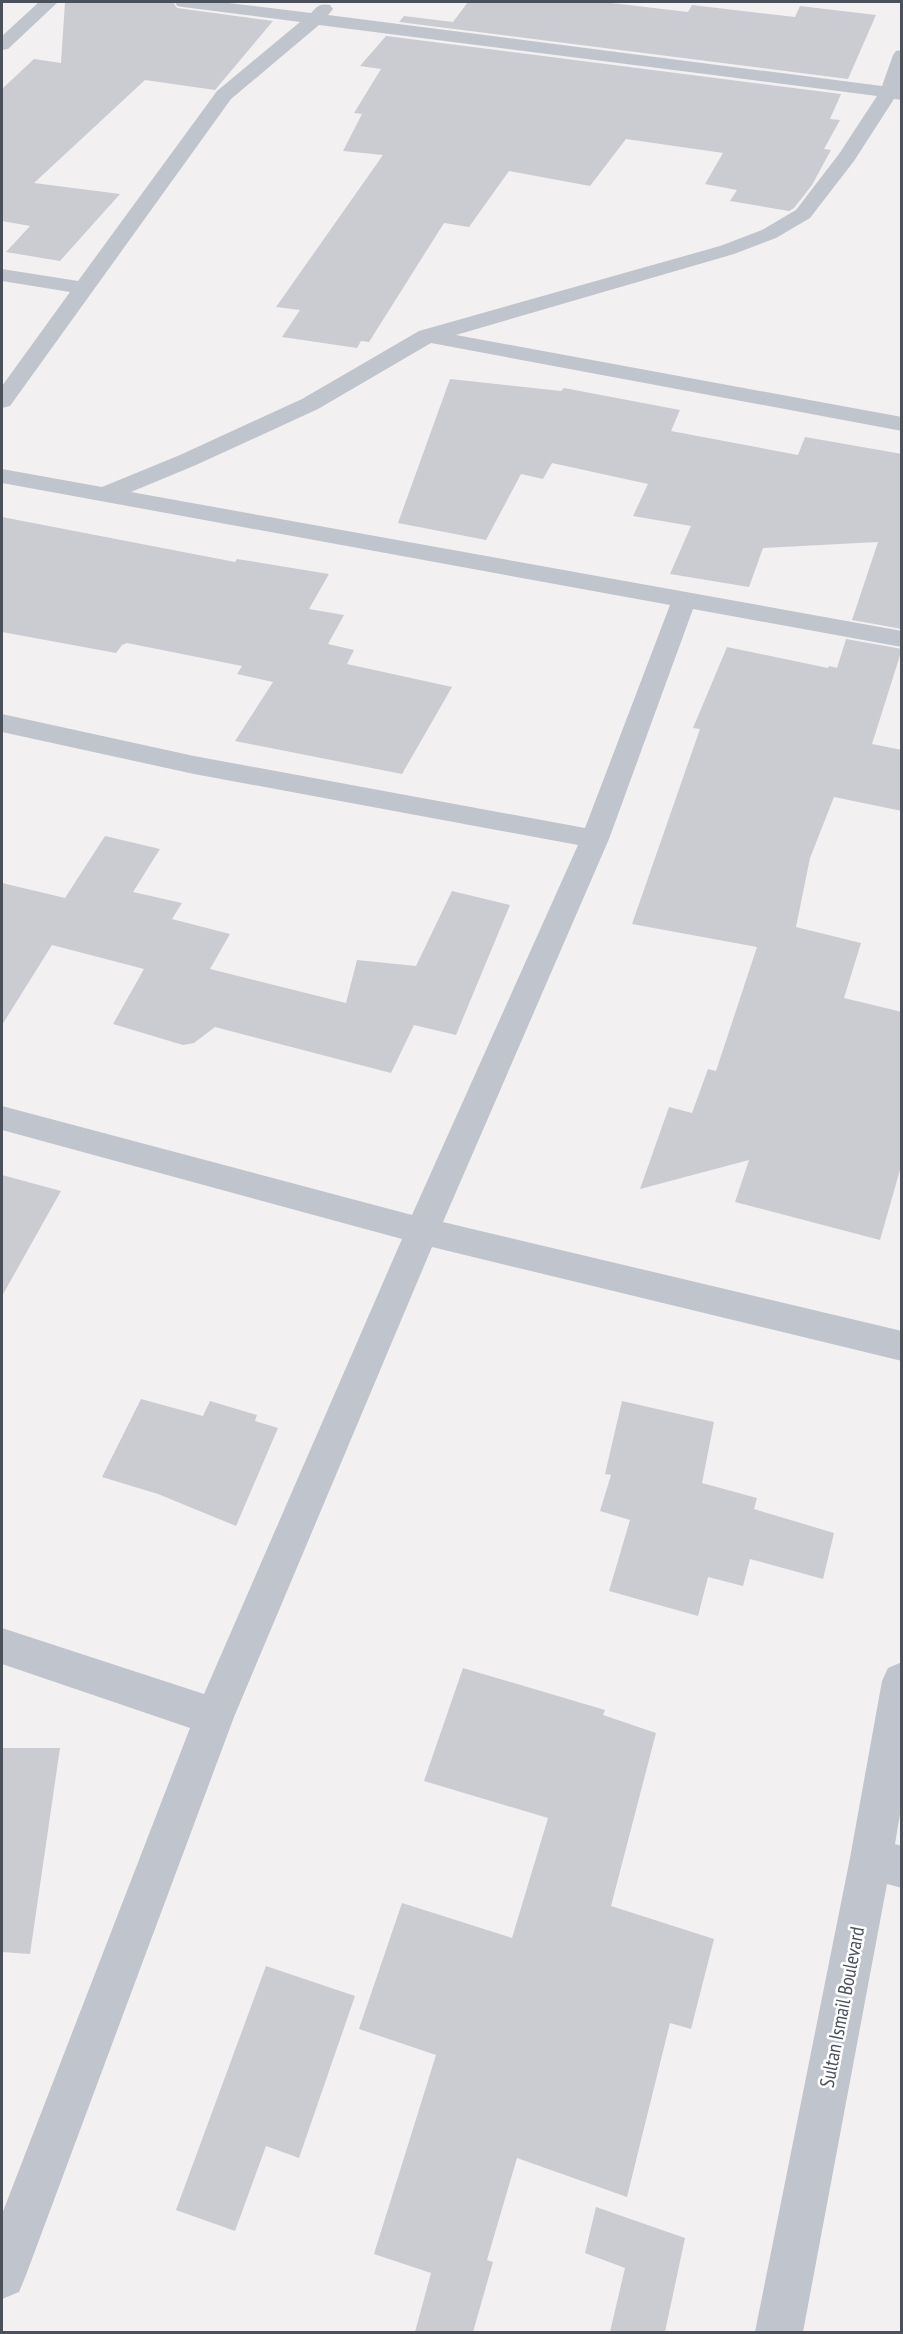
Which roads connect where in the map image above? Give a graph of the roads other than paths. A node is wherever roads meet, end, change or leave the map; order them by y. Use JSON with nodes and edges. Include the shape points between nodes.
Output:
{"nodes":[{"id":1,"x":49,"y":2,"type":"edge"},
{"id":2,"x":183,"y":2,"type":"edge"},
{"id":3,"x":330,"y":2,"type":"edge"},
{"id":4,"x":316,"y":18,"type":"junction"},
{"id":5,"x":2,"y":45,"type":"edge"},
{"id":6,"x":902,"y":55,"type":"edge"},
{"id":7,"x":895,"y":93,"type":"edge"},
{"id":8,"x":2,"y":276,"type":"edge"},
{"id":9,"x":82,"y":288,"type":"junction"},
{"id":10,"x":426,"y":336,"type":"junction"},
{"id":11,"x":2,"y":401,"type":"edge"},
{"id":12,"x":902,"y":424,"type":"edge"},
{"id":13,"x":2,"y":476,"type":"edge"},
{"id":14,"x":103,"y":495,"type":"junction"},
{"id":15,"x":684,"y":600,"type":"junction"},
{"id":16,"x":902,"y":639,"type":"edge"},
{"id":17,"x":2,"y":723,"type":"edge"},
{"id":18,"x":594,"y":839,"type":"junction"},
{"id":19,"x":2,"y":1118,"type":"edge"},
{"id":20,"x":423,"y":1230,"type":"junction"},
{"id":21,"x":902,"y":1346,"type":"edge"},
{"id":22,"x":2,"y":1646,"type":"edge"},
{"id":23,"x":902,"y":1681,"type":"edge"},
{"id":24,"x":214,"y":1717,"type":"junction"},
{"id":25,"x":886,"y":1863,"type":"edge"},
{"id":26,"x":2,"y":2275,"type":"edge"},
{"id":27,"x":779,"y":2332,"type":"edge"}],
"edges":[{"from":1,"to":5,"type":"street"},
{"from":2,"to":4,"type":"street"},
{"from":3,"to":4,"type":"street"},
{"from":4,"to":7,"type":"street"},
{"from":4,"to":9,"type":"street","via":[[224,95]]},
{"from":6,"to":7,"type":"street"},
{"from":7,"to":10,"type":"street","via":[[803,214],[769,234],[727,250]]},
{"from":8,"to":9,"type":"street"},
{"from":9,"to":11,"type":"street"},
{"from":10,"to":12,"type":"street"},
{"from":10,"to":14,"type":"street","via":[[310,404]]},
{"from":13,"to":14,"type":"street"},
{"from":14,"to":15,"type":"street"},
{"from":15,"to":16,"type":"street"},
{"from":15,"to":18,"type":"street"},
{"from":17,"to":18,"type":"street","via":[[194,765]]},
{"from":18,"to":20,"type":"street"},
{"from":19,"to":20,"type":"street"},
{"from":20,"to":21,"type":"street"},
{"from":20,"to":24,"type":"street"},
{"from":22,"to":24,"type":"street"},
{"from":23,"to":25,"type":"street","name":"Sultan Ismail Boulevard"},
{"from":24,"to":26,"type":"street"},
{"from":25,"to":27,"type":"street","name":"Sultan Ismail Boulevard"}]}
